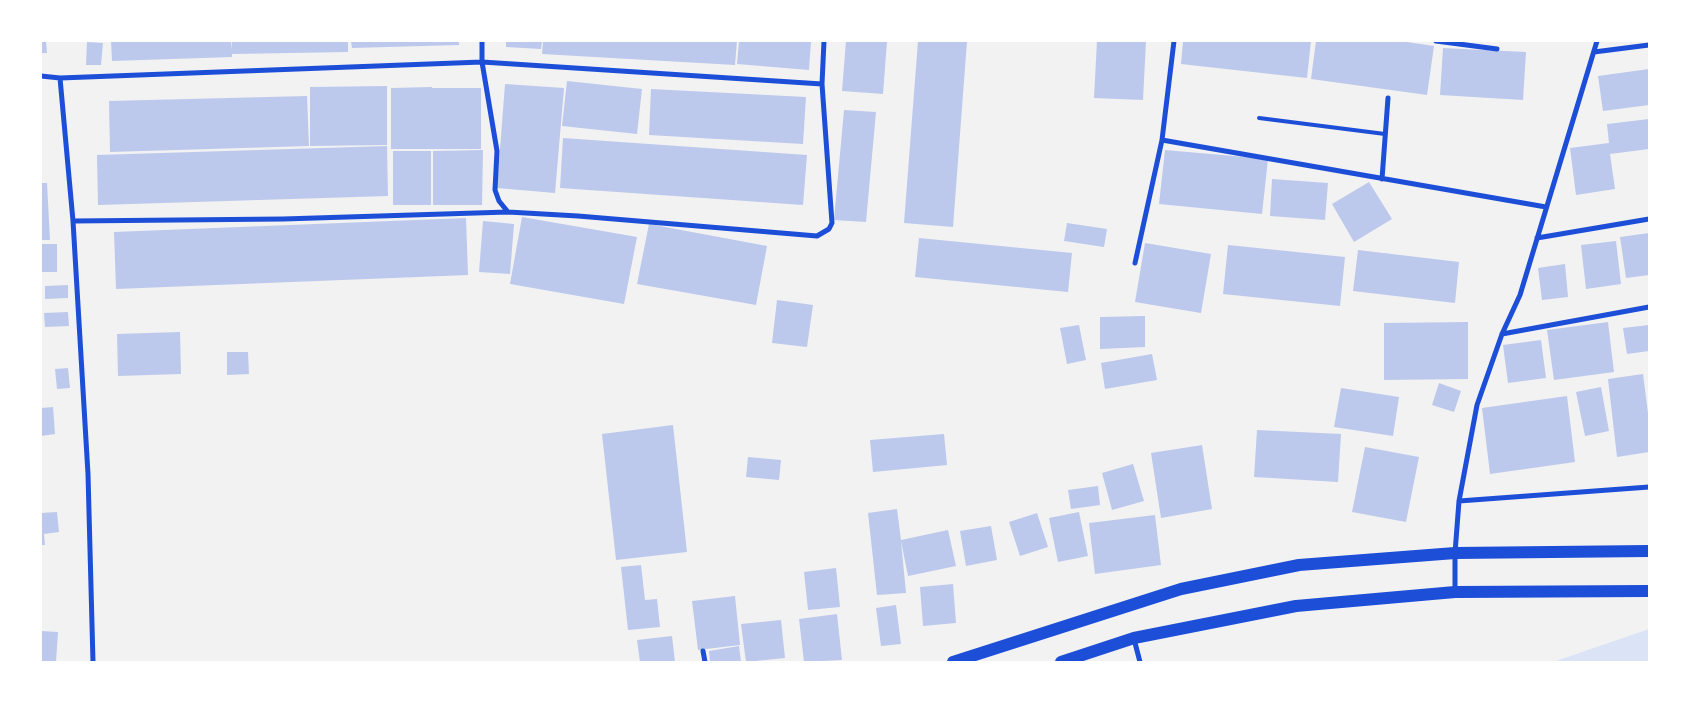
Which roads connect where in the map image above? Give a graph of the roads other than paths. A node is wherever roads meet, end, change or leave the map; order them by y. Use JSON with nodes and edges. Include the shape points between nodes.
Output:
{"nodes":[{"id":1,"x":482,"y":41,"type":"edge"},
{"id":2,"x":824,"y":41,"type":"edge"},
{"id":3,"x":1174,"y":41,"type":"edge"},
{"id":4,"x":1436,"y":41,"type":"edge"},
{"id":5,"x":1597,"y":41,"type":"edge"},
{"id":6,"x":1649,"y":45,"type":"edge"},
{"id":7,"x":1497,"y":49,"type":"dead end"},
{"id":8,"x":1594,"y":52,"type":"junction"},
{"id":9,"x":482,"y":62,"type":"junction"},
{"id":10,"x":41,"y":76,"type":"edge"},
{"id":11,"x":60,"y":78,"type":"junction"},
{"id":12,"x":822,"y":84,"type":"junction"},
{"id":13,"x":1388,"y":98,"type":"dead end"},
{"id":14,"x":1259,"y":118,"type":"dead end"},
{"id":15,"x":1385,"y":134,"type":"junction"},
{"id":16,"x":1162,"y":140,"type":"junction"},
{"id":17,"x":1382,"y":178,"type":"junction"},
{"id":18,"x":1546,"y":207,"type":"junction"},
{"id":19,"x":508,"y":212,"type":"junction"},
{"id":20,"x":1649,"y":219,"type":"edge"},
{"id":21,"x":73,"y":222,"type":"junction"},
{"id":22,"x":1537,"y":238,"type":"junction"},
{"id":23,"x":1135,"y":263,"type":"dead end"},
{"id":24,"x":1649,"y":307,"type":"edge"},
{"id":25,"x":1502,"y":334,"type":"junction"},
{"id":26,"x":1649,"y":487,"type":"edge"},
{"id":27,"x":1459,"y":501,"type":"junction"},
{"id":28,"x":1649,"y":550,"type":"edge"},
{"id":29,"x":1455,"y":553,"type":"junction"},
{"id":30,"x":1649,"y":591,"type":"edge"},
{"id":31,"x":1455,"y":592,"type":"junction"},
{"id":32,"x":1134,"y":638,"type":"junction"},
{"id":33,"x":703,"y":651,"type":"dead end"},
{"id":34,"x":93,"y":662,"type":"edge"},
{"id":35,"x":705,"y":662,"type":"edge"},
{"id":36,"x":953,"y":662,"type":"edge"},
{"id":37,"x":1061,"y":662,"type":"edge"},
{"id":38,"x":1140,"y":662,"type":"edge"}],
"edges":[{"from":1,"to":9,"type":"street"},
{"from":2,"to":12,"type":"street"},
{"from":3,"to":16,"type":"street"},
{"from":4,"to":7,"type":"street"},
{"from":5,"to":8,"type":"street"},
{"from":6,"to":8,"type":"street"},
{"from":8,"to":18,"type":"street"},
{"from":9,"to":11,"type":"street"},
{"from":9,"to":12,"type":"street"},
{"from":9,"to":19,"type":"street","via":[[497,151],[495,190]]},
{"from":10,"to":11,"type":"street"},
{"from":11,"to":21,"type":"street"},
{"from":12,"to":19,"type":"street","via":[[832,223],[824,234]]},
{"from":13,"to":15,"type":"street"},
{"from":14,"to":15,"type":"lane"},
{"from":15,"to":17,"type":"street"},
{"from":16,"to":17,"type":"street"},
{"from":16,"to":23,"type":"street"},
{"from":17,"to":18,"type":"street"},
{"from":18,"to":22,"type":"street"},
{"from":19,"to":21,"type":"street"},
{"from":20,"to":22,"type":"street"},
{"from":21,"to":34,"type":"street","via":[[88,474]]},
{"from":22,"to":25,"type":"street","via":[[1520,295]]},
{"from":24,"to":25,"type":"street"},
{"from":25,"to":27,"type":"street","via":[[1477,405]]},
{"from":26,"to":27,"type":"street"},
{"from":27,"to":29,"type":"street"},
{"from":28,"to":29,"type":"main road"},
{"from":29,"to":31,"type":"street"},
{"from":29,"to":36,"type":"main road","via":[[1299,565],[1181,589]]},
{"from":30,"to":31,"type":"main road"},
{"from":31,"to":32,"type":"main road","via":[[1296,606]]},
{"from":32,"to":37,"type":"main road"},
{"from":32,"to":38,"type":"street"},
{"from":33,"to":35,"type":"street"}]}
